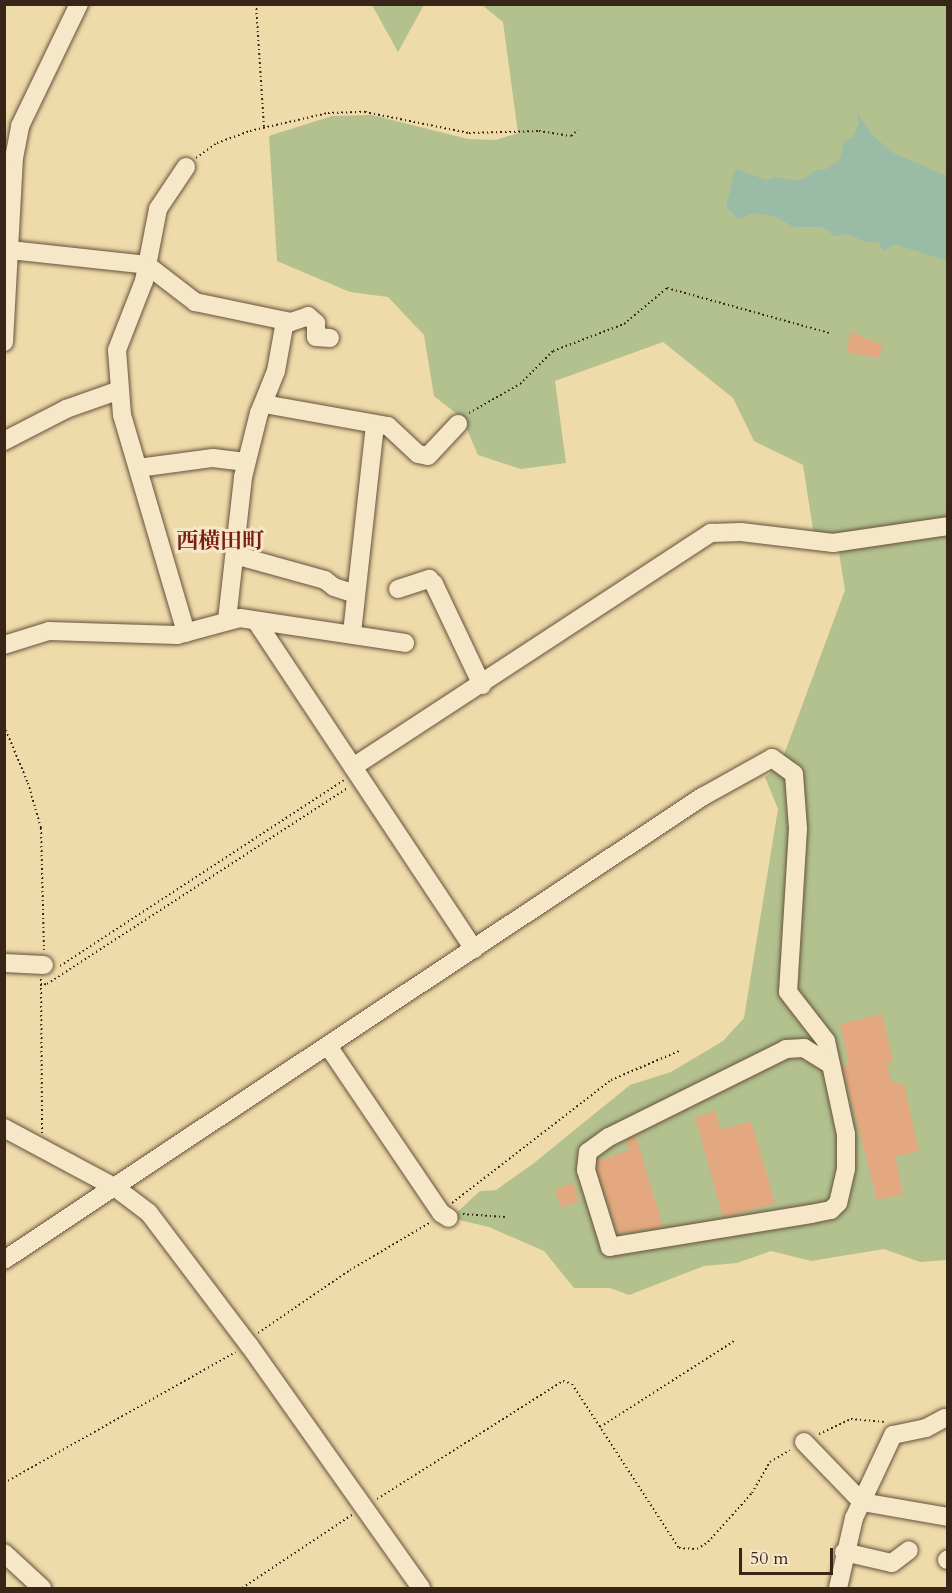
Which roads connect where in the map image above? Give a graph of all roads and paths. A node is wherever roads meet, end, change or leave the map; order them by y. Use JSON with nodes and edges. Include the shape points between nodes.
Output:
{"nodes":[{"id":1,"x":79,"y":4,"type":"edge"},
{"id":2,"x":256,"y":4,"type":"edge"},
{"id":3,"x":264,"y":127,"type":"junction"},
{"id":4,"x":578,"y":130,"type":"dead end"},
{"id":5,"x":186,"y":167,"type":"joint"},
{"id":6,"x":10,"y":250,"type":"junction"},
{"id":7,"x":147,"y":265,"type":"junction"},
{"id":8,"x":285,"y":321,"type":"junction"},
{"id":9,"x":829,"y":333,"type":"dead end"},
{"id":10,"x":330,"y":338,"type":"dead end"},
{"id":11,"x":4,"y":342,"type":"edge"},
{"id":12,"x":120,"y":390,"type":"junction"},
{"id":13,"x":264,"y":404,"type":"junction"},
{"id":14,"x":458,"y":424,"type":"joint"},
{"id":15,"x":375,"y":425,"type":"junction"},
{"id":16,"x":4,"y":441,"type":"edge"},
{"id":17,"x":246,"y":462,"type":"junction"},
{"id":18,"x":138,"y":468,"type":"junction"},
{"id":19,"x":948,"y":526,"type":"edge"},
{"id":20,"x":235,"y":555,"type":"junction"},
{"id":21,"x":398,"y":589,"type":"dead end"},
{"id":22,"x":356,"y":594,"type":"junction"},
{"id":23,"x":227,"y":620,"type":"junction"},
{"id":24,"x":256,"y":621,"type":"junction"},
{"id":25,"x":186,"y":633,"type":"junction"},
{"id":26,"x":352,"y":633,"type":"junction"},
{"id":27,"x":405,"y":643,"type":"dead end"},
{"id":28,"x":4,"y":645,"type":"edge"},
{"id":29,"x":482,"y":685,"type":"junction"},
{"id":30,"x":4,"y":726,"type":"edge"},
{"id":31,"x":357,"y":772,"type":"junction"},
{"id":32,"x":474,"y":949,"type":"junction"},
{"id":33,"x":4,"y":963,"type":"edge"},
{"id":34,"x":44,"y":968,"type":"junction"},
{"id":35,"x":328,"y":1046,"type":"junction"},
{"id":36,"x":679,"y":1051,"type":"dead end"},
{"id":37,"x":830,"y":1064,"type":"junction"},
{"id":38,"x":4,"y":1128,"type":"edge"},
{"id":39,"x":37,"y":1145,"type":"junction"},
{"id":40,"x":116,"y":1188,"type":"junction"},
{"id":41,"x":445,"y":1215,"type":"junction"},
{"id":42,"x":505,"y":1217,"type":"dead end"},
{"id":43,"x":4,"y":1260,"type":"edge"},
{"id":44,"x":734,"y":1341,"type":"dead end"},
{"id":45,"x":249,"y":1345,"type":"junction"},
{"id":46,"x":945,"y":1418,"type":"dead end"},
{"id":47,"x":600,"y":1427,"type":"junction"},
{"id":48,"x":899,"y":1433,"type":"junction"},
{"id":49,"x":804,"y":1442,"type":"junction"},
{"id":50,"x":4,"y":1483,"type":"edge"},
{"id":51,"x":862,"y":1502,"type":"junction"},
{"id":52,"x":363,"y":1508,"type":"junction"},
{"id":53,"x":948,"y":1518,"type":"edge"},
{"id":54,"x":909,"y":1550,"type":"dead end"},
{"id":55,"x":844,"y":1552,"type":"junction"},
{"id":56,"x":4,"y":1553,"type":"edge"},
{"id":57,"x":42,"y":1588,"type":"edge"},
{"id":58,"x":242,"y":1588,"type":"edge"},
{"id":59,"x":421,"y":1588,"type":"edge"},
{"id":60,"x":838,"y":1588,"type":"edge"}],
"edges":[{"from":1,"to":6,"type":"street","via":[[20,126],[14,158]]},
{"from":2,"to":3,"type":"path"},
{"from":3,"to":4,"type":"path","via":[[350,112],[397,117],[469,133],[539,131],[571,136]]},
{"from":3,"to":5,"type":"path","via":[[218,143]]},
{"from":5,"to":7,"type":"street","via":[[158,209]]},
{"from":6,"to":7,"type":"street"},
{"from":6,"to":11,"type":"street"},
{"from":7,"to":8,"type":"street","via":[[195,302]]},
{"from":7,"to":12,"type":"street","via":[[117,350]]},
{"from":8,"to":10,"type":"street","via":[[308,316],[316,323],[316,337]]},
{"from":8,"to":13,"type":"street","via":[[276,371]]},
{"from":9,"to":14,"type":"path","via":[[667,288],[624,324],[553,351],[520,384]]},
{"from":12,"to":16,"type":"street","via":[[66,409]]},
{"from":12,"to":18,"type":"street","via":[[122,415]]},
{"from":13,"to":15,"type":"street"},
{"from":13,"to":17,"type":"street"},
{"from":14,"to":15,"type":"street","via":[[428,456],[418,454],[388,426]]},
{"from":15,"to":22,"type":"street"},
{"from":17,"to":18,"type":"street","via":[[213,458]]},
{"from":17,"to":20,"type":"street"},
{"from":18,"to":25,"type":"street"},
{"from":19,"to":29,"type":"street","via":[[833,543],[741,532],[711,533]]},
{"from":20,"to":22,"type":"street","via":[[325,580],[333,587]]},
{"from":20,"to":23,"type":"street"},
{"from":21,"to":29,"type":"street","via":[[429,579],[434,584]]},
{"from":22,"to":26,"type":"street"},
{"from":23,"to":24,"type":"street"},
{"from":23,"to":25,"type":"street"},
{"from":24,"to":26,"type":"street"},
{"from":24,"to":31,"type":"street"},
{"from":25,"to":28,"type":"street","via":[[49,631]]},
{"from":26,"to":27,"type":"street","via":[[392,644]]},
{"from":29,"to":31,"type":"street"},
{"from":30,"to":34,"type":"path","via":[[28,783],[41,828]]},
{"from":31,"to":32,"type":"street"},
{"from":31,"to":34,"type":"path","via":[[51,971]]},
{"from":32,"to":35,"type":"street"},
{"from":32,"to":37,"type":"street","via":[[702,797],[772,758],[794,774],[798,829],[788,992],[826,1041]]},
{"from":33,"to":34,"type":"street"},
{"from":34,"to":39,"type":"path","via":[[40,985],[42,1135]]},
{"from":35,"to":40,"type":"street"},
{"from":35,"to":41,"type":"street"},
{"from":36,"to":41,"type":"path","via":[[611,1080]]},
{"from":37,"to":37,"type":"street","via":[[846,1134],[842,1190],[831,1210],[610,1247],[586,1170],[588,1152],[609,1137],[786,1049],[804,1048]]},
{"from":38,"to":39,"type":"street"},
{"from":39,"to":40,"type":"street"},
{"from":40,"to":43,"type":"street"},
{"from":40,"to":45,"type":"street","via":[[149,1214],[169,1237]]},
{"from":41,"to":42,"type":"path","via":[[480,1212]]},
{"from":41,"to":45,"type":"path","via":[[350,1270],[320,1294],[283,1315]]},
{"from":44,"to":47,"type":"path"},
{"from":45,"to":50,"type":"path","via":[[203,1367],[91,1437]]},
{"from":45,"to":52,"type":"street"},
{"from":46,"to":48,"type":"street","via":[[926,1428]]},
{"from":47,"to":49,"type":"path","via":[[679,1548],[697,1550],[752,1493],[770,1462]]},
{"from":47,"to":52,"type":"path","via":[[572,1384],[563,1381]]},
{"from":48,"to":49,"type":"path","via":[[893,1425],[880,1421],[851,1419]]},
{"from":48,"to":51,"type":"street","via":[[893,1435]]},
{"from":49,"to":51,"type":"street"},
{"from":51,"to":53,"type":"street"},
{"from":51,"to":55,"type":"street"},
{"from":52,"to":58,"type":"path"},
{"from":52,"to":59,"type":"street"},
{"from":54,"to":55,"type":"street","via":[[892,1563]]},
{"from":55,"to":60,"type":"street"},
{"from":56,"to":57,"type":"street"}]}
